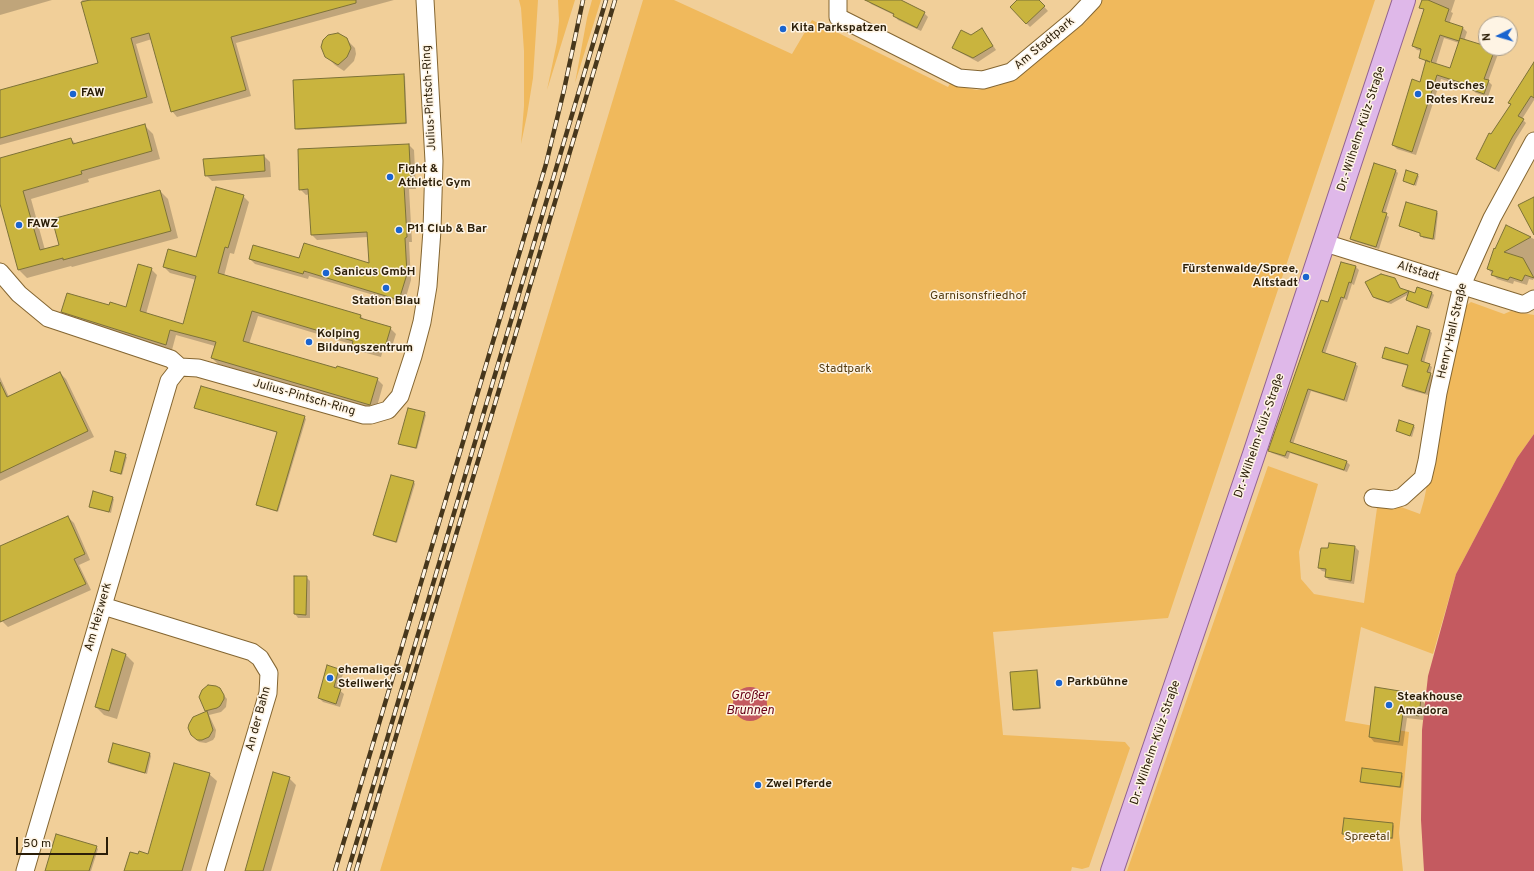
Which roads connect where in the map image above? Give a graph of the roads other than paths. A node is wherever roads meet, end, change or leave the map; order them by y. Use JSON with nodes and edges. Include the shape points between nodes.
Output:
{"nodes":[{"id":1,"x":425,"y":0,"type":"edge"},
{"id":2,"x":838,"y":0,"type":"edge"},
{"id":3,"x":1093,"y":0,"type":"edge"},
{"id":4,"x":1404,"y":0,"type":"edge"},
{"id":5,"x":1534,"y":141,"type":"edge"},
{"id":6,"x":1325,"y":243,"type":"junction"},
{"id":7,"x":0,"y":272,"type":"edge"},
{"id":8,"x":1462,"y":286,"type":"junction"},
{"id":9,"x":1534,"y":299,"type":"edge"},
{"id":10,"x":180,"y":367,"type":"junction"},
{"id":11,"x":1373,"y":498,"type":"dead end"},
{"id":12,"x":103,"y":606,"type":"junction"},
{"id":13,"x":25,"y":871,"type":"edge"},
{"id":14,"x":215,"y":871,"type":"edge"},
{"id":15,"x":1112,"y":871,"type":"edge"}],
"edges":[{"from":1,"to":10,"type":"street","name":"Julius-Pintsch-Ring","via":[[434,161],[432,230],[426,306],[400,396],[388,410],[364,415],[198,368]]},
{"from":2,"to":3,"type":"street","name":"Am Stadtpark","via":[[838,17],[959,78],[983,80],[1011,72],[1076,18]]},
{"from":4,"to":6,"type":"main road","name":"Dr.-Wilhelm-Külz-Straße"},
{"from":5,"to":8,"type":"street","name":"Henry-Hall-Straße","via":[[1492,218]]},
{"from":6,"to":8,"type":"street","name":"Altstadt"},
{"from":6,"to":15,"type":"main road","name":"Dr.-Wilhelm-Külz-Straße"},
{"from":7,"to":10,"type":"street","via":[[19,294],[48,318],[171,358]]},
{"from":8,"to":9,"type":"street","name":"Altstadt","via":[[1521,304]]},
{"from":8,"to":11,"type":"street","name":"Henry-Hall-Straße","via":[[1438,394],[1423,478],[1402,497],[1392,500]]},
{"from":10,"to":12,"type":"street","name":"Am Heizwerk","via":[[169,381]]},
{"from":12,"to":13,"type":"street","name":"Am Heizwerk"},
{"from":12,"to":14,"type":"street","name":"An der Bahn","via":[[252,652],[269,673],[268,693]]}]}
